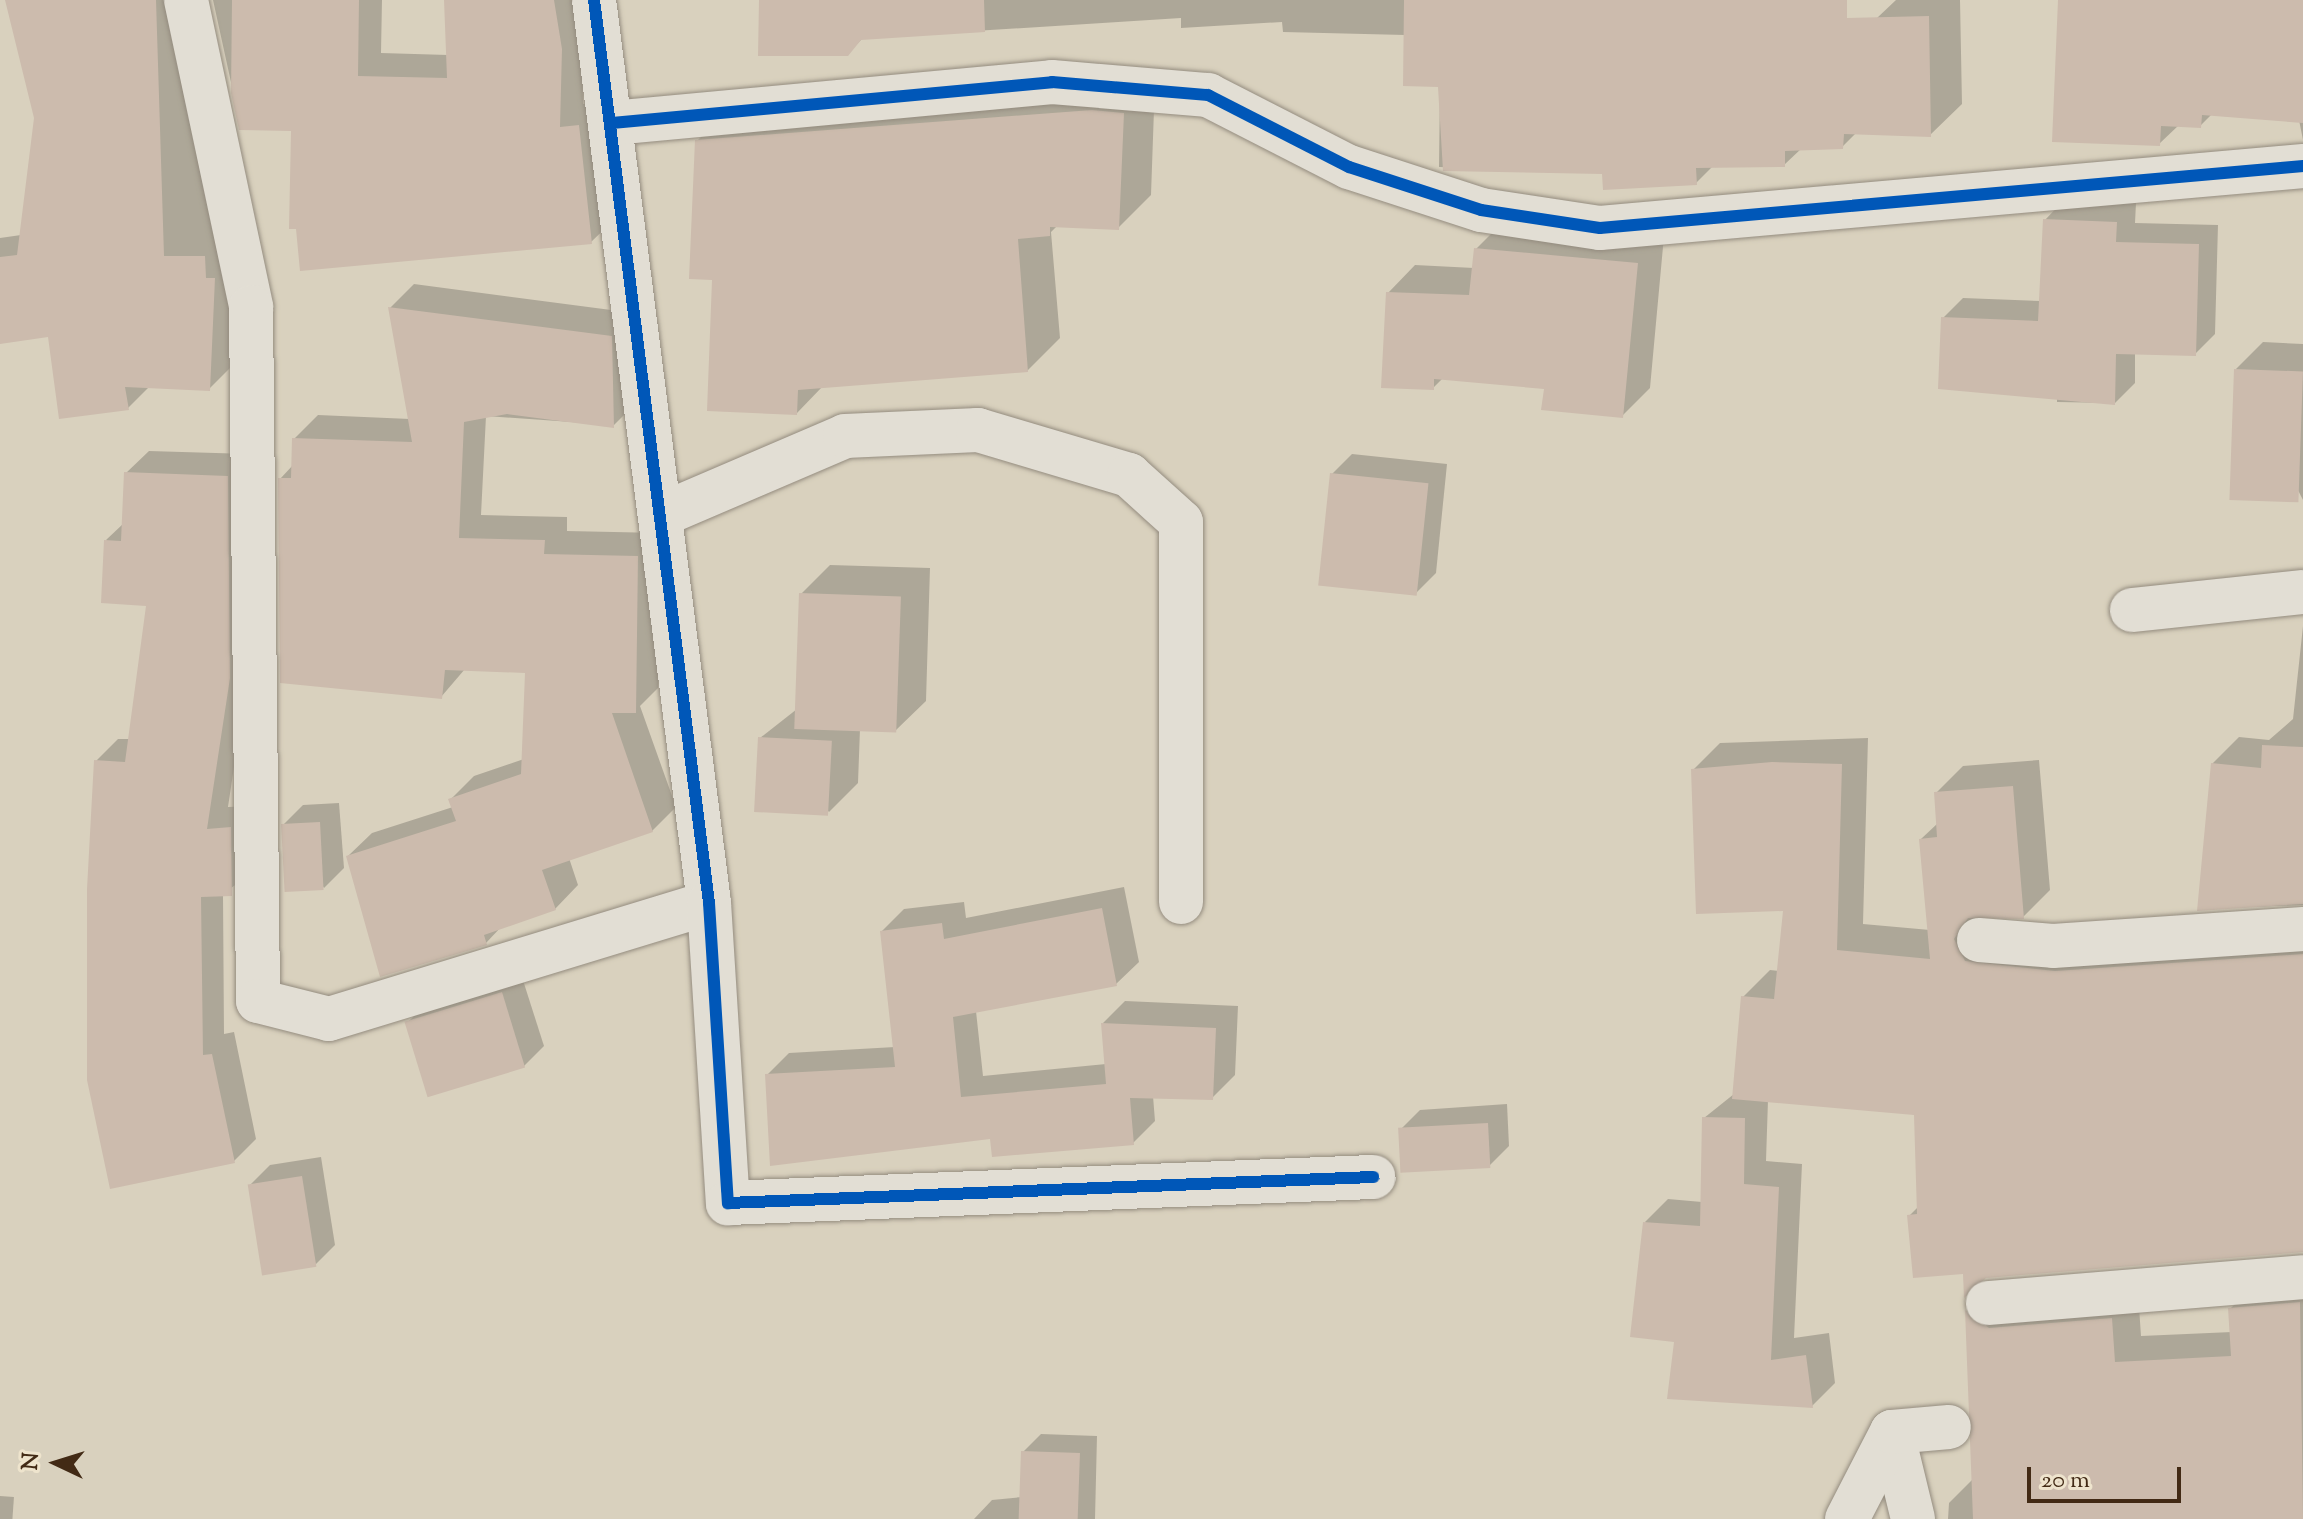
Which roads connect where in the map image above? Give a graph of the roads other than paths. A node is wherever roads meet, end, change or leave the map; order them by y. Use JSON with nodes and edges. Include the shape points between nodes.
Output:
{"nodes":[{"id":1,"x":186,"y":0,"type":"edge"},
{"id":2,"x":594,"y":0,"type":"edge"},
{"id":3,"x":612,"y":123,"type":"junction"},
{"id":4,"x":2303,"y":166,"type":"edge"},
{"id":5,"x":661,"y":515,"type":"junction"},
{"id":6,"x":2303,"y":592,"type":"edge"},
{"id":7,"x":2132,"y":610,"type":"dead end"},
{"id":8,"x":1181,"y":902,"type":"dead end"},
{"id":9,"x":709,"y":903,"type":"junction"},
{"id":10,"x":2303,"y":929,"type":"edge"},
{"id":11,"x":1979,"y":940,"type":"dead end"},
{"id":12,"x":1373,"y":1177,"type":"dead end"},
{"id":13,"x":2303,"y":1277,"type":"edge"},
{"id":14,"x":1988,"y":1303,"type":"dead end"},
{"id":15,"x":1949,"y":1427,"type":"dead end"},
{"id":16,"x":1892,"y":1432,"type":"junction"},
{"id":17,"x":1847,"y":1519,"type":"edge"},
{"id":18,"x":1913,"y":1519,"type":"edge"}],
"edges":[{"from":1,"to":9,"type":"street","via":[[251,307],[258,1001],[329,1019]]},
{"from":2,"to":3,"type":"street"},
{"from":3,"to":4,"type":"street","via":[[1052,82],[1208,95],[1349,167],[1481,210],[1600,228]]},
{"from":3,"to":5,"type":"street"},
{"from":5,"to":8,"type":"street","via":[[845,436],[978,430],[1129,475],[1181,522]]},
{"from":5,"to":9,"type":"street"},
{"from":6,"to":7,"type":"street"},
{"from":9,"to":12,"type":"street","via":[[728,1203]]},
{"from":10,"to":11,"type":"street","via":[[2053,946]]},
{"from":13,"to":14,"type":"street"},
{"from":15,"to":16,"type":"street"},
{"from":16,"to":17,"type":"street"},
{"from":16,"to":18,"type":"street"}]}
